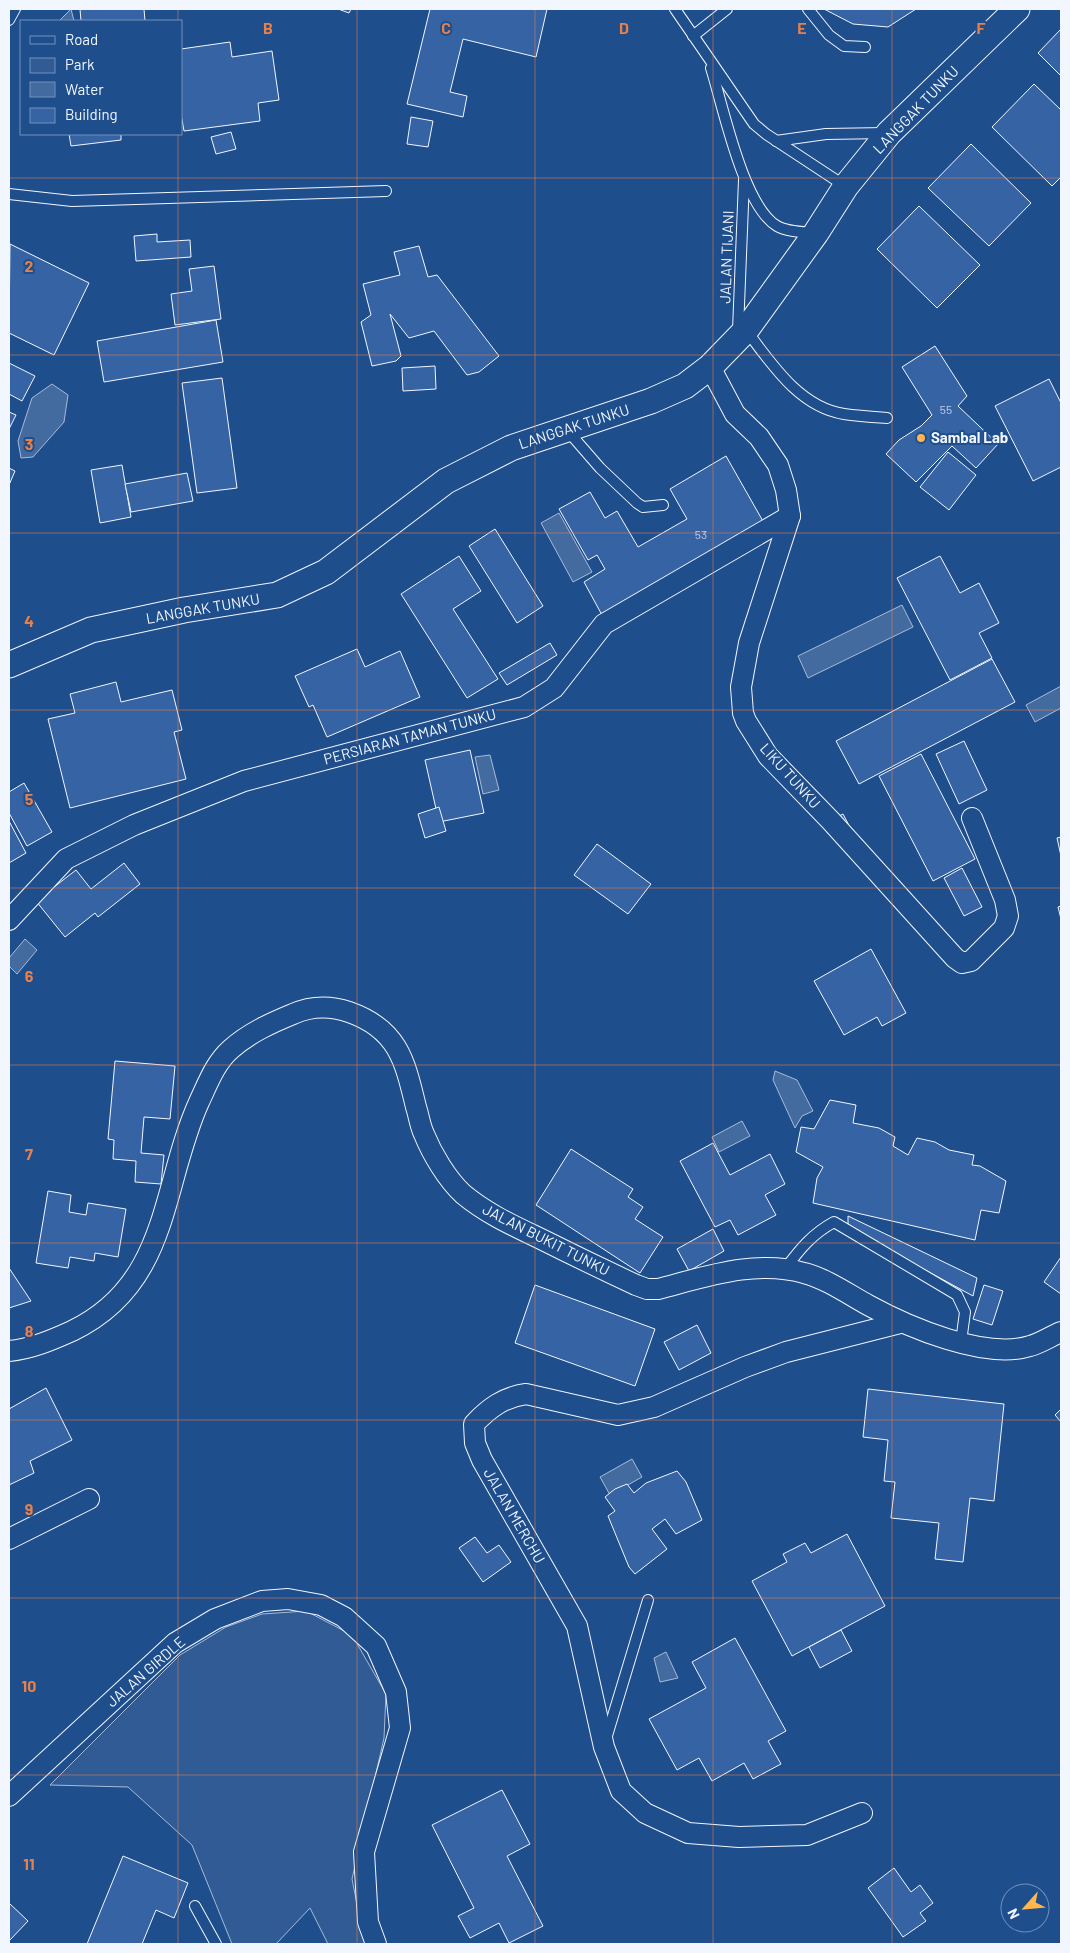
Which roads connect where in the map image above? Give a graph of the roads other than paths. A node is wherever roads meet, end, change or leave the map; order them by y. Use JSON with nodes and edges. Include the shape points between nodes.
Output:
{"nodes":[{"id":1,"x":15,"y":9,"type":"edge"},
{"id":2,"x":675,"y":9,"type":"edge"},
{"id":3,"x":727,"y":9,"type":"edge"},
{"id":4,"x":808,"y":9,"type":"edge"},
{"id":5,"x":1017,"y":9,"type":"edge"},
{"id":6,"x":9,"y":20,"type":"edge"},
{"id":7,"x":693,"y":36,"type":"junction"},
{"id":8,"x":865,"y":48,"type":"dead end"},
{"id":9,"x":709,"y":60,"type":"junction"},
{"id":10,"x":889,"y":133,"type":"junction"},
{"id":11,"x":776,"y":141,"type":"junction"},
{"id":12,"x":744,"y":176,"type":"junction"},
{"id":13,"x":846,"y":186,"type":"junction"},
{"id":14,"x":386,"y":191,"type":"dead end"},
{"id":15,"x":9,"y":194,"type":"edge"},
{"id":16,"x":816,"y":233,"type":"junction"},
{"id":17,"x":742,"y":334,"type":"junction"},
{"id":18,"x":710,"y":367,"type":"junction"},
{"id":19,"x":887,"y":418,"type":"dead end"},
{"id":20,"x":566,"y":430,"type":"junction"},
{"id":21,"x":663,"y":505,"type":"dead end"},
{"id":22,"x":790,"y":516,"type":"junction"},
{"id":23,"x":9,"y":665,"type":"edge"},
{"id":24,"x":972,"y":818,"type":"dead end"},
{"id":25,"x":9,"y":920,"type":"edge"},
{"id":26,"x":785,"y":1269,"type":"junction"},
{"id":27,"x":900,"y":1323,"type":"junction"},
{"id":28,"x":1061,"y":1332,"type":"edge"},
{"id":29,"x":962,"y":1342,"type":"junction"},
{"id":30,"x":9,"y":1351,"type":"edge"},
{"id":31,"x":89,"y":1499,"type":"dead end"},
{"id":32,"x":9,"y":1539,"type":"edge"},
{"id":33,"x":648,"y":1600,"type":"dead end"},
{"id":34,"x":604,"y":1747,"type":"junction"},
{"id":35,"x":9,"y":1796,"type":"edge"},
{"id":36,"x":862,"y":1813,"type":"dead end"},
{"id":37,"x":195,"y":1906,"type":"dead end"},
{"id":38,"x":216,"y":1944,"type":"edge"},
{"id":39,"x":376,"y":1944,"type":"edge"}],
"edges":[{"from":1,"to":6,"type":"lane"},
{"from":2,"to":7,"type":"lane","name":"JALAN TIJANI"},
{"from":3,"to":7,"type":"lane"},
{"from":4,"to":8,"type":"lane","via":[[829,35],[844,46]]},
{"from":5,"to":10,"type":"street","name":"LANGGAK TUNKU"},
{"from":7,"to":9,"type":"lane","name":"JALAN TIJANI"},
{"from":9,"to":11,"type":"lane","name":"JALAN TIJANI","via":[[754,124]]},
{"from":9,"to":12,"type":"lane","name":"JALAN TIJANI"},
{"from":10,"to":11,"type":"lane","via":[[826,134]]},
{"from":10,"to":13,"type":"street","name":"LANGGAK TUNKU"},
{"from":11,"to":13,"type":"lane","name":"JALAN TIJANI"},
{"from":12,"to":16,"type":"lane","name":"JALAN TIJANI","via":[[762,211],[778,227]]},
{"from":12,"to":17,"type":"lane","name":"JALAN TIJANI"},
{"from":13,"to":16,"type":"street","name":"LANGGAK TUNKU"},
{"from":14,"to":15,"type":"lane","via":[[72,201]]},
{"from":16,"to":17,"type":"street","name":"LANGGAK TUNKU"},
{"from":17,"to":18,"type":"street","name":"LANGGAK TUNKU"},
{"from":17,"to":19,"type":"lane","via":[[785,379],[817,405],[843,414]]},
{"from":18,"to":20,"type":"street","name":"LANGGAK TUNKU","via":[[685,386],[666,395]]},
{"from":18,"to":22,"type":"street","name":"LIKU TUNKU","via":[[735,414],[759,437],[778,465]]},
{"from":20,"to":21,"type":"lane","via":[[637,503],[643,507]]},
{"from":20,"to":23,"type":"street","name":"LANGGAK TUNKU","via":[[511,448],[446,481],[326,572],[277,595],[91,630]]},
{"from":22,"to":24,"type":"street","name":"LIKU TUNKU","via":[[749,643],[741,687],[746,722],[768,756],[962,963],[971,961],[1004,928],[1008,916],[1005,900]]},
{"from":22,"to":25,"type":"street","name":"PERSIARAN TAMAN TUNKU","via":[[604,624],[554,688],[524,707],[244,781],[134,825],[66,859]]},
{"from":26,"to":27,"type":"street","name":"JALAN BUKIT TUNKU","via":[[823,1280]]},
{"from":26,"to":29,"type":"lane","via":[[803,1244],[834,1222],[957,1295],[965,1312]]},
{"from":26,"to":30,"type":"street","name":"JALAN BUKIT TUNKU","via":[[733,1271],[647,1289],[490,1214],[461,1192],[442,1167],[423,1133],[407,1071],[392,1039],[362,1017],[323,1007],[298,1012],[253,1032],[230,1050],[213,1070],[191,1119],[160,1229],[141,1268],[118,1300],[92,1321],[54,1339]]},
{"from":27,"to":29,"type":"street","name":"JALAN BUKIT TUNKU"},
{"from":27,"to":34,"type":"street","name":"JALAN MERCHU","via":[[786,1352],[639,1411],[618,1415],[526,1394],[515,1395],[487,1409],[474,1424],[475,1443],[482,1460],[577,1626]]},
{"from":28,"to":29,"type":"street","name":"JALAN BUKIT TUNKU","via":[[1022,1347],[980,1348]]},
{"from":31,"to":32,"type":"street"},
{"from":33,"to":34,"type":"lane"},
{"from":34,"to":36,"type":"street","name":"JALAN MERCHU","via":[[621,1791],[645,1813],[688,1833],[807,1835]]},
{"from":35,"to":39,"type":"street","name":"JALAN GIRDLE","via":[[175,1643],[215,1619],[262,1602],[288,1599],[321,1605],[344,1617],[376,1646],[396,1692],[400,1728],[364,1852],[368,1922]]},
{"from":37,"to":38,"type":"lane"}]}
